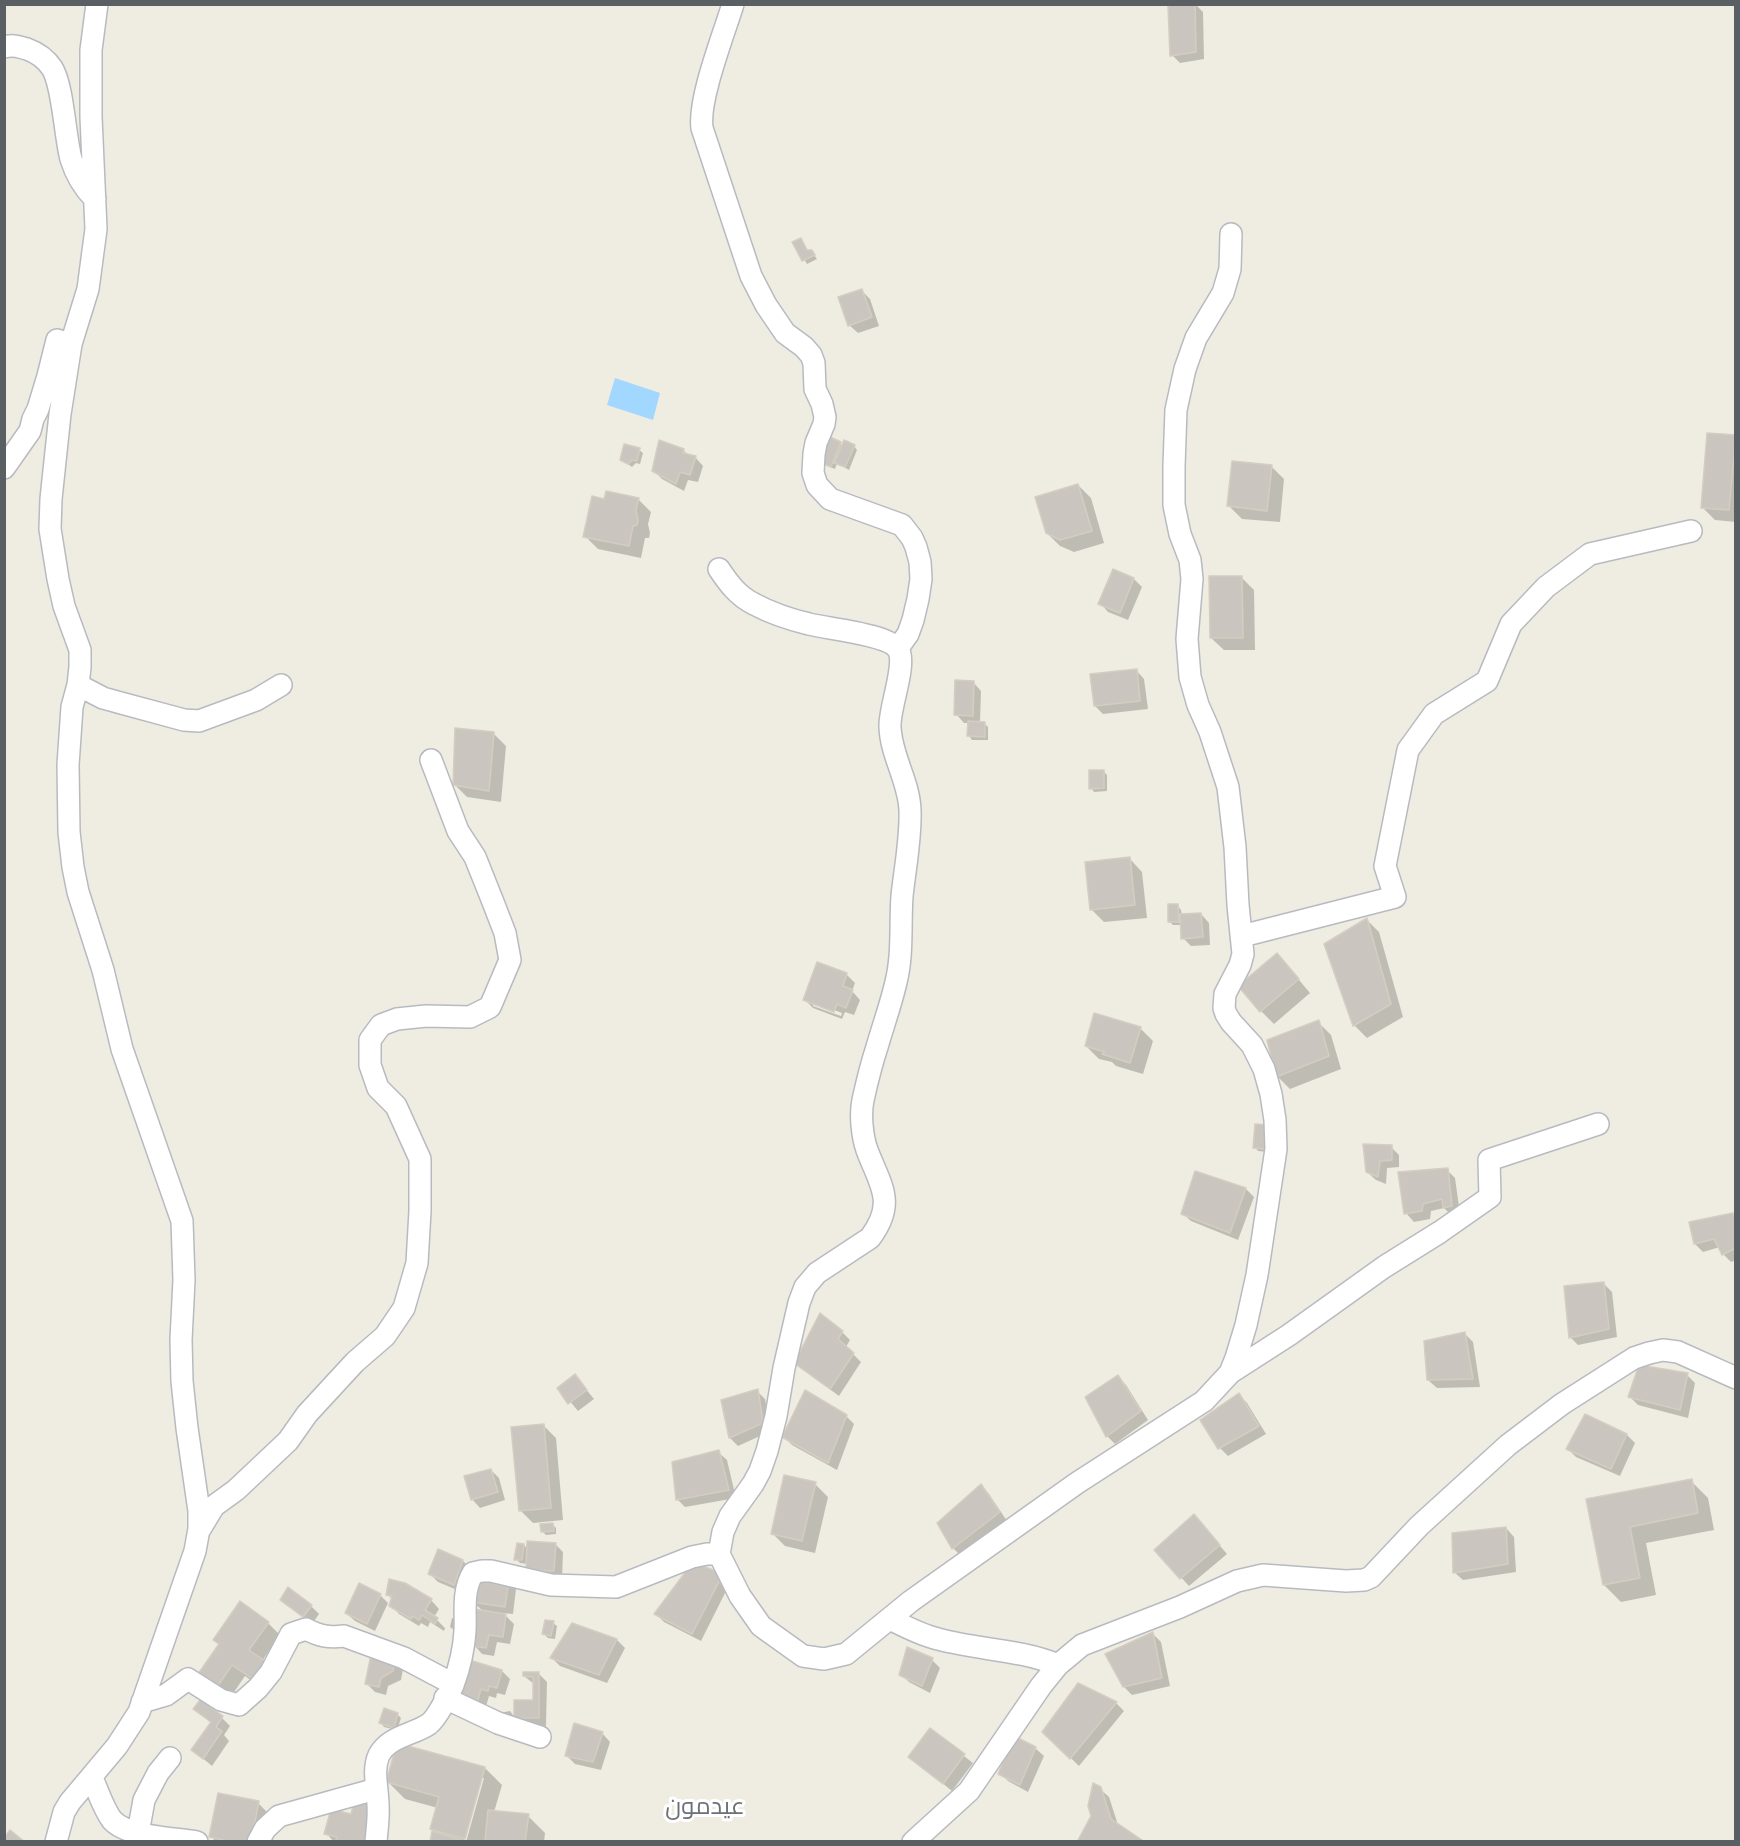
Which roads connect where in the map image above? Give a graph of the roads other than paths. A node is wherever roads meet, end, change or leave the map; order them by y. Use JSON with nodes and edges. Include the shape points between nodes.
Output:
{"nodes":[{"id":1,"x":97,"y":4,"type":"edge"},
{"id":2,"x":733,"y":4,"type":"edge"},
{"id":3,"x":4,"y":47,"type":"edge"},
{"id":4,"x":95,"y":199,"type":"junction"},
{"id":5,"x":1232,"y":234,"type":"dead end"},
{"id":6,"x":71,"y":344,"type":"junction"},
{"id":7,"x":4,"y":468,"type":"edge"},
{"id":8,"x":1691,"y":531,"type":"dead end"},
{"id":9,"x":719,"y":569,"type":"dead end"},
{"id":10,"x":897,"y":648,"type":"junction"},
{"id":11,"x":78,"y":685,"type":"junction"},
{"id":12,"x":281,"y":685,"type":"dead end"},
{"id":13,"x":431,"y":760,"type":"dead end"},
{"id":14,"x":1242,"y":936,"type":"junction"},
{"id":15,"x":1598,"y":1124,"type":"dead end"},
{"id":16,"x":1230,"y":1373,"type":"junction"},
{"id":17,"x":1736,"y":1378,"type":"edge"},
{"id":18,"x":199,"y":1529,"type":"junction"},
{"id":19,"x":719,"y":1554,"type":"junction"},
{"id":20,"x":890,"y":1619,"type":"junction"},
{"id":21,"x":1058,"y":1665,"type":"junction"},
{"id":22,"x":449,"y":1691,"type":"junction"},
{"id":23,"x":142,"y":1702,"type":"junction"},
{"id":24,"x":540,"y":1737,"type":"dead end"},
{"id":25,"x":170,"y":1758,"type":"dead end"},
{"id":26,"x":92,"y":1778,"type":"junction"},
{"id":27,"x":376,"y":1789,"type":"junction"},
{"id":28,"x":126,"y":1834,"type":"edge"},
{"id":29,"x":56,"y":1842,"type":"edge"},
{"id":30,"x":197,"y":1842,"type":"edge"},
{"id":31,"x":258,"y":1842,"type":"edge"},
{"id":32,"x":375,"y":1842,"type":"edge"},
{"id":33,"x":913,"y":1842,"type":"edge"}],
"edges":[{"from":1,"to":4,"type":"street","via":[[91,50]]},
{"from":2,"to":10,"type":"street","via":[[708,83],[702,128],[751,276],[785,333],[804,347],[814,363],[814,389],[825,417],[814,454],[817,485],[830,499],[902,525],[916,547],[921,579],[918,599],[908,634]]},
{"from":3,"to":4,"type":"street","via":[[30,50],[42,56],[54,70],[77,176]]},
{"from":4,"to":6,"type":"street","via":[[92,268]]},
{"from":5,"to":14,"type":"street","via":[[1230,269],[1223,293],[1196,338],[1176,410],[1174,505],[1192,579],[1187,639],[1190,677],[1228,787]]},
{"from":6,"to":7,"type":"street","via":[[57,340],[30,431]]},
{"from":6,"to":11,"type":"street","via":[[60,414],[50,529],[64,606],[80,650]]},
{"from":8,"to":14,"type":"street","via":[[1590,554],[1546,586],[1511,624],[1487,681],[1434,714],[1408,750],[1385,866],[1395,897]]},
{"from":9,"to":10,"type":"street","via":[[729,585],[755,605],[809,624],[881,639]]},
{"from":10,"to":19,"type":"street","via":[[900,670],[890,725],[910,809],[901,953],[896,985],[862,1104],[866,1148],[882,1184],[884,1211],[870,1238],[817,1273],[805,1287],[767,1451],[753,1484],[730,1516]]},
{"from":11,"to":12,"type":"street","via":[[121,704],[199,721],[256,700]]},
{"from":11,"to":18,"type":"street","via":[[72,707],[68,765],[73,867],[124,1059],[182,1221],[182,1381],[198,1494]]},
{"from":13,"to":18,"type":"street","via":[[458,831],[475,857],[494,902],[510,960],[490,1007],[470,1017],[397,1019],[381,1025],[370,1040],[369,1065],[378,1088],[396,1106],[420,1159],[417,1263],[404,1308],[385,1336],[355,1362],[288,1441],[214,1506]]},
{"from":14,"to":16,"type":"street","via":[[1243,954],[1225,994],[1224,1008],[1252,1045],[1264,1069],[1273,1102],[1276,1149],[1257,1275]]},
{"from":15,"to":16,"type":"street","via":[[1489,1160],[1490,1197]]},
{"from":16,"to":20,"type":"street","via":[[1204,1401],[1077,1483]]},
{"from":17,"to":21,"type":"street","via":[[1678,1352],[1663,1350],[1634,1358],[1562,1404],[1508,1445],[1419,1526],[1371,1577],[1346,1581],[1263,1575],[1237,1581],[1082,1645]]},
{"from":18,"to":23,"type":"street","via":[[195,1551]]},
{"from":19,"to":20,"type":"street","via":[[760,1626],[803,1656],[824,1659],[846,1654]]},
{"from":19,"to":22,"type":"street","via":[[692,1557],[616,1587],[551,1585],[491,1571],[473,1573],[465,1597],[462,1653]]},
{"from":20,"to":21,"type":"street","via":[[939,1640],[1019,1653]]},
{"from":21,"to":33,"type":"street","via":[[969,1791]]},
{"from":22,"to":23,"type":"street","via":[[404,1658],[344,1636],[318,1636],[306,1629],[291,1635],[271,1672],[238,1705],[221,1700],[188,1679],[166,1695]]},
{"from":22,"to":24,"type":"street","via":[[498,1723]]},
{"from":22,"to":27,"type":"street","via":[[431,1723],[396,1739],[379,1756]]},
{"from":23,"to":26,"type":"street","via":[[123,1737]]},
{"from":25,"to":28,"type":"street"},
{"from":26,"to":28,"type":"street","via":[[108,1813]]},
{"from":26,"to":29,"type":"street","via":[[64,1812]]},
{"from":27,"to":31,"type":"street","via":[[279,1816]]},
{"from":27,"to":32,"type":"street"},
{"from":28,"to":30,"type":"street"}]}
